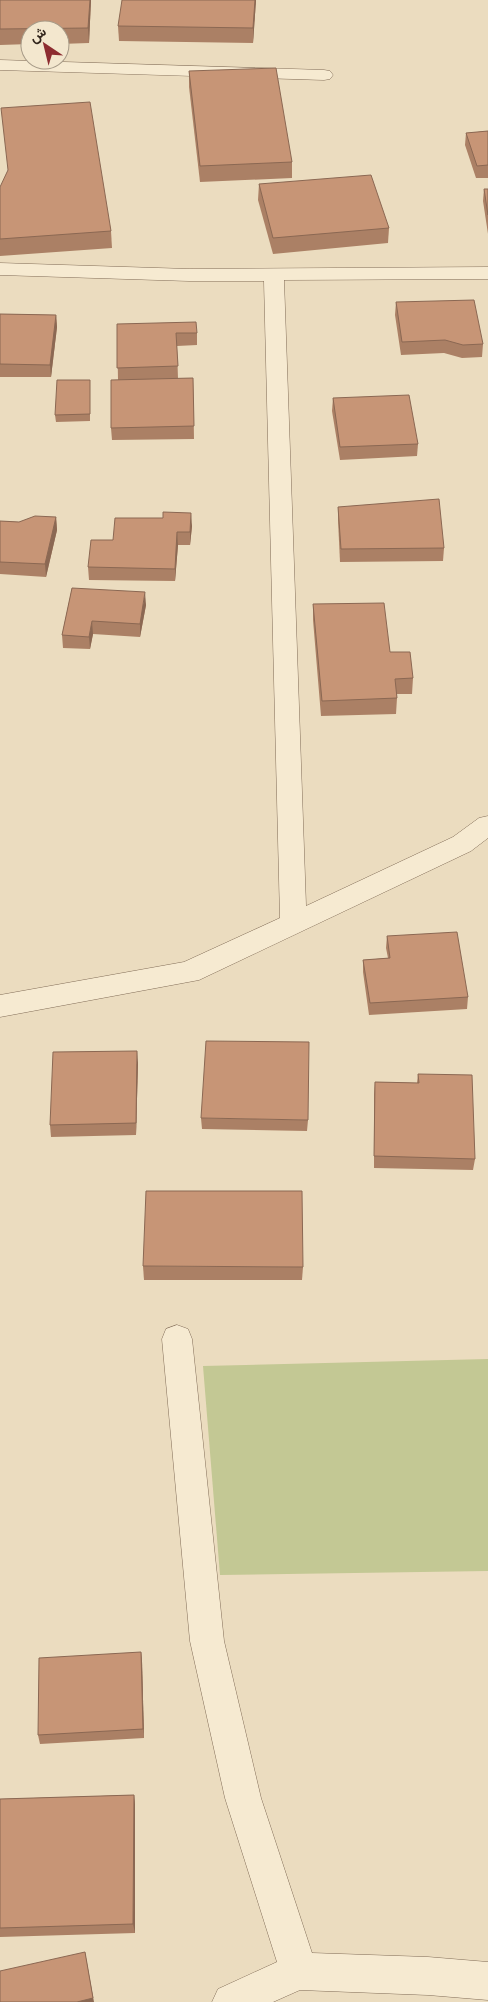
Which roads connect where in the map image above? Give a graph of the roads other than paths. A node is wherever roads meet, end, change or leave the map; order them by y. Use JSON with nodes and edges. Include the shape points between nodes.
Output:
{"nodes":[{"id":1,"x":0,"y":65,"type":"edge"},
{"id":2,"x":324,"y":75,"type":"dead end"},
{"id":3,"x":0,"y":269,"type":"edge"},
{"id":4,"x":488,"y":273,"type":"edge"},
{"id":5,"x":274,"y":274,"type":"junction"},
{"id":6,"x":488,"y":825,"type":"edge"},
{"id":7,"x":293,"y":923,"type":"junction"},
{"id":8,"x":0,"y":1006,"type":"edge"},
{"id":9,"x":177,"y":1339,"type":"dead end"},
{"id":10,"x":299,"y":1971,"type":"junction"},
{"id":11,"x":488,"y":1981,"type":"edge"},
{"id":12,"x":231,"y":2002,"type":"edge"}],
"edges":[{"from":1,"to":2,"type":"street"},
{"from":3,"to":5,"type":"street","via":[[189,275]]},
{"from":4,"to":5,"type":"street"},
{"from":5,"to":7,"type":"street"},
{"from":6,"to":7,"type":"street","via":[[462,844]]},
{"from":7,"to":8,"type":"street","via":[[189,972]]},
{"from":9,"to":10,"type":"street","via":[[207,1641],[243,1798]]},
{"from":10,"to":11,"type":"street"},
{"from":10,"to":12,"type":"street"}]}
